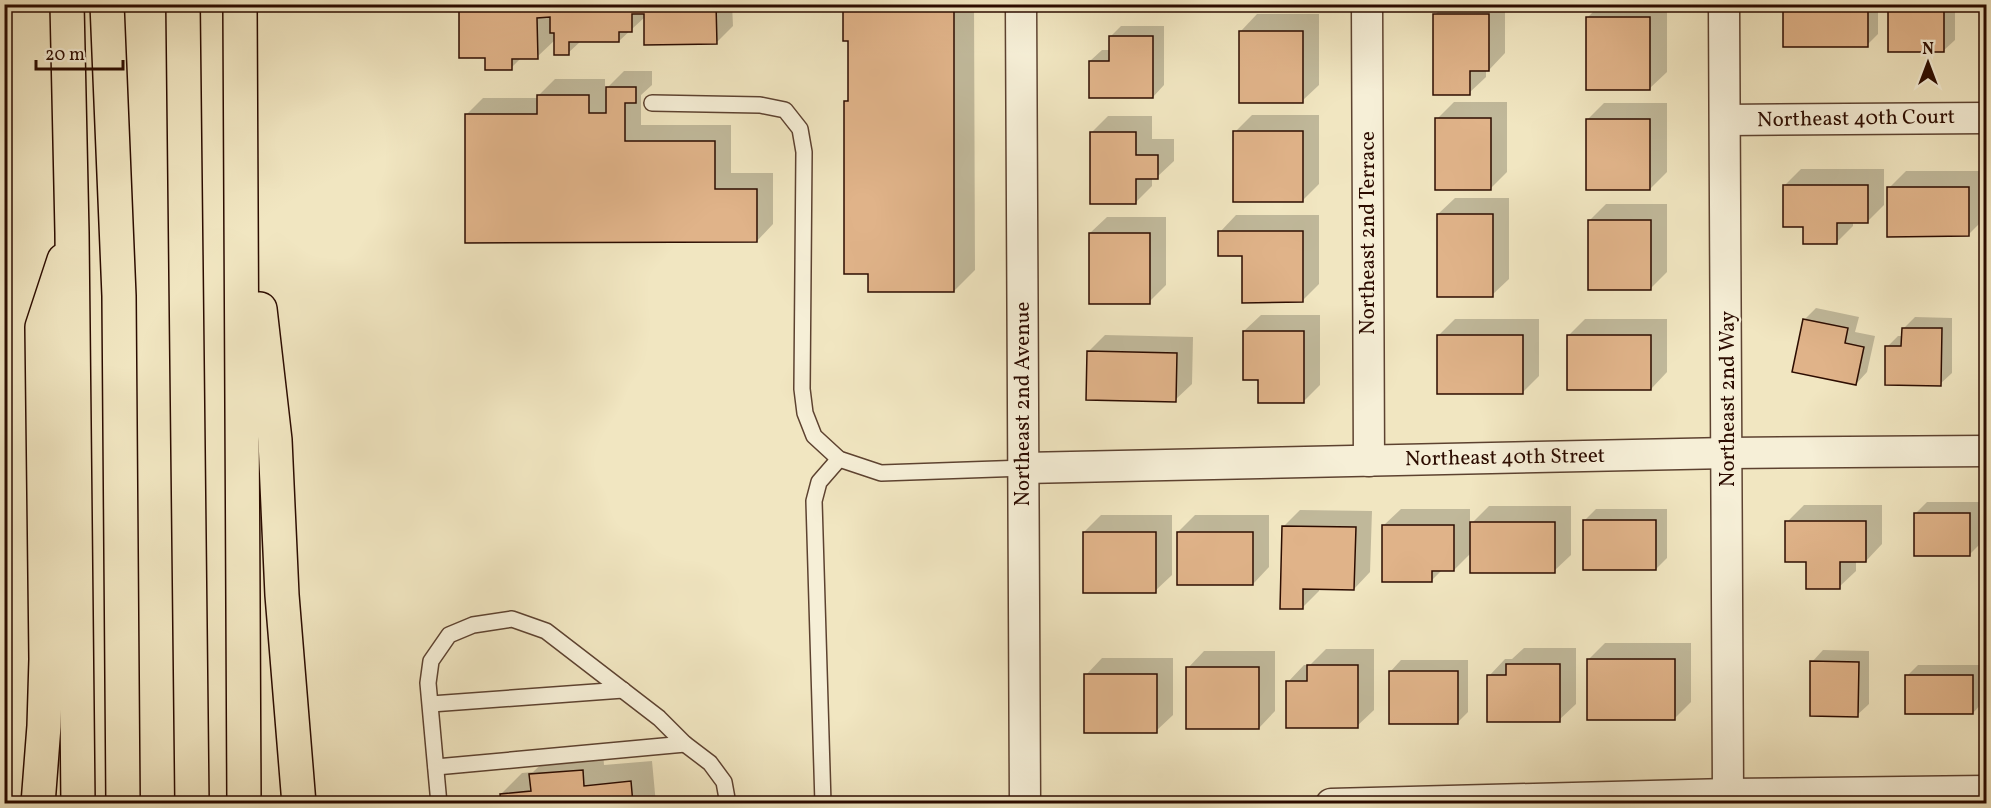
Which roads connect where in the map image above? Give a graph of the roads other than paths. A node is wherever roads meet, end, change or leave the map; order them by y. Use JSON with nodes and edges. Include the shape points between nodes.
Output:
{"nodes":[{"id":1,"x":67,"y":4,"type":"edge"},
{"id":2,"x":107,"y":4,"type":"edge"},
{"id":3,"x":123,"y":4,"type":"edge"},
{"id":4,"x":183,"y":4,"type":"edge"},
{"id":5,"x":240,"y":4,"type":"edge"},
{"id":6,"x":1021,"y":4,"type":"edge"},
{"id":7,"x":1367,"y":4,"type":"edge"},
{"id":8,"x":1724,"y":4,"type":"edge"},
{"id":9,"x":652,"y":103,"type":"dead end"},
{"id":10,"x":240,"y":114,"type":"junction"},
{"id":11,"x":1986,"y":118,"type":"edge"},
{"id":12,"x":1726,"y":120,"type":"junction"},
{"id":13,"x":72,"y":233,"type":"junction"},
{"id":14,"x":119,"y":296,"type":"junction"},
{"id":15,"x":1986,"y":451,"type":"edge"},
{"id":16,"x":1728,"y":453,"type":"junction"},
{"id":17,"x":839,"y":459,"type":"junction"},
{"id":18,"x":1369,"y":461,"type":"junction"},
{"id":19,"x":1024,"y":468,"type":"junction"},
{"id":20,"x":623,"y":690,"type":"junction"},
{"id":21,"x":430,"y":704,"type":"junction"},
{"id":22,"x":685,"y":744,"type":"junction"},
{"id":23,"x":436,"y":767,"type":"junction"},
{"id":24,"x":1986,"y":791,"type":"edge"},
{"id":25,"x":1728,"y":794,"type":"junction"},
{"id":26,"x":38,"y":804,"type":"edge"},
{"id":27,"x":78,"y":804,"type":"edge"},
{"id":28,"x":123,"y":804,"type":"edge"},
{"id":29,"x":192,"y":804,"type":"edge"},
{"id":30,"x":244,"y":804,"type":"edge"},
{"id":31,"x":299,"y":804,"type":"edge"},
{"id":32,"x":439,"y":804,"type":"edge"},
{"id":33,"x":728,"y":804,"type":"edge"},
{"id":34,"x":823,"y":804,"type":"edge"},
{"id":35,"x":1024,"y":804,"type":"edge"},
{"id":36,"x":1331,"y":804,"type":"edge"}],
"edges":[{"from":1,"to":13,"type":"highway"},
{"from":2,"to":14,"type":"highway"},
{"from":3,"to":14,"type":"highway","via":[[124,153]]},
{"from":4,"to":29,"type":"highway"},
{"from":5,"to":10,"type":"highway"},
{"from":6,"to":19,"type":"street","name":"Northeast 2nd Avenue"},
{"from":7,"to":18,"type":"street","name":"Northeast 2nd Terrace"},
{"from":8,"to":12,"type":"street","name":"Northeast 2nd Way"},
{"from":9,"to":17,"type":"lane","via":[[760,105],[785,110],[800,129],[804,153],[802,389],[805,413],[814,436]]},
{"from":10,"to":30,"type":"highway"},
{"from":10,"to":31,"type":"highway","via":[[275,440],[282,595]]},
{"from":11,"to":12,"type":"street","name":"Northeast 40th Court"},
{"from":12,"to":16,"type":"street","name":"Northeast 2nd Way"},
{"from":13,"to":26,"type":"highway","via":[[42,327],[46,659]]},
{"from":13,"to":27,"type":"highway"},
{"from":14,"to":28,"type":"highway"},
{"from":15,"to":16,"type":"street","name":"Northeast 40th Street"},
{"from":16,"to":18,"type":"street","name":"Northeast 40th Street"},
{"from":16,"to":25,"type":"street","name":"Northeast 2nd Way"},
{"from":17,"to":19,"type":"lane","via":[[881,473]]},
{"from":17,"to":34,"type":"lane","via":[[819,482],[814,501]]},
{"from":18,"to":19,"type":"street","name":"Northeast 40th Street"},
{"from":19,"to":35,"type":"street","name":"Northeast 2nd Avenue"},
{"from":20,"to":21,"type":"lane"},
{"from":20,"to":21,"type":"lane","via":[[546,631],[512,619],[472,625],[449,635],[431,661]]},
{"from":20,"to":22,"type":"lane"},
{"from":21,"to":23,"type":"lane"},
{"from":22,"to":23,"type":"lane"},
{"from":22,"to":33,"type":"lane","via":[[710,763],[724,782]]},
{"from":23,"to":32,"type":"lane"},
{"from":24,"to":25,"type":"street"},
{"from":25,"to":36,"type":"street"}]}
